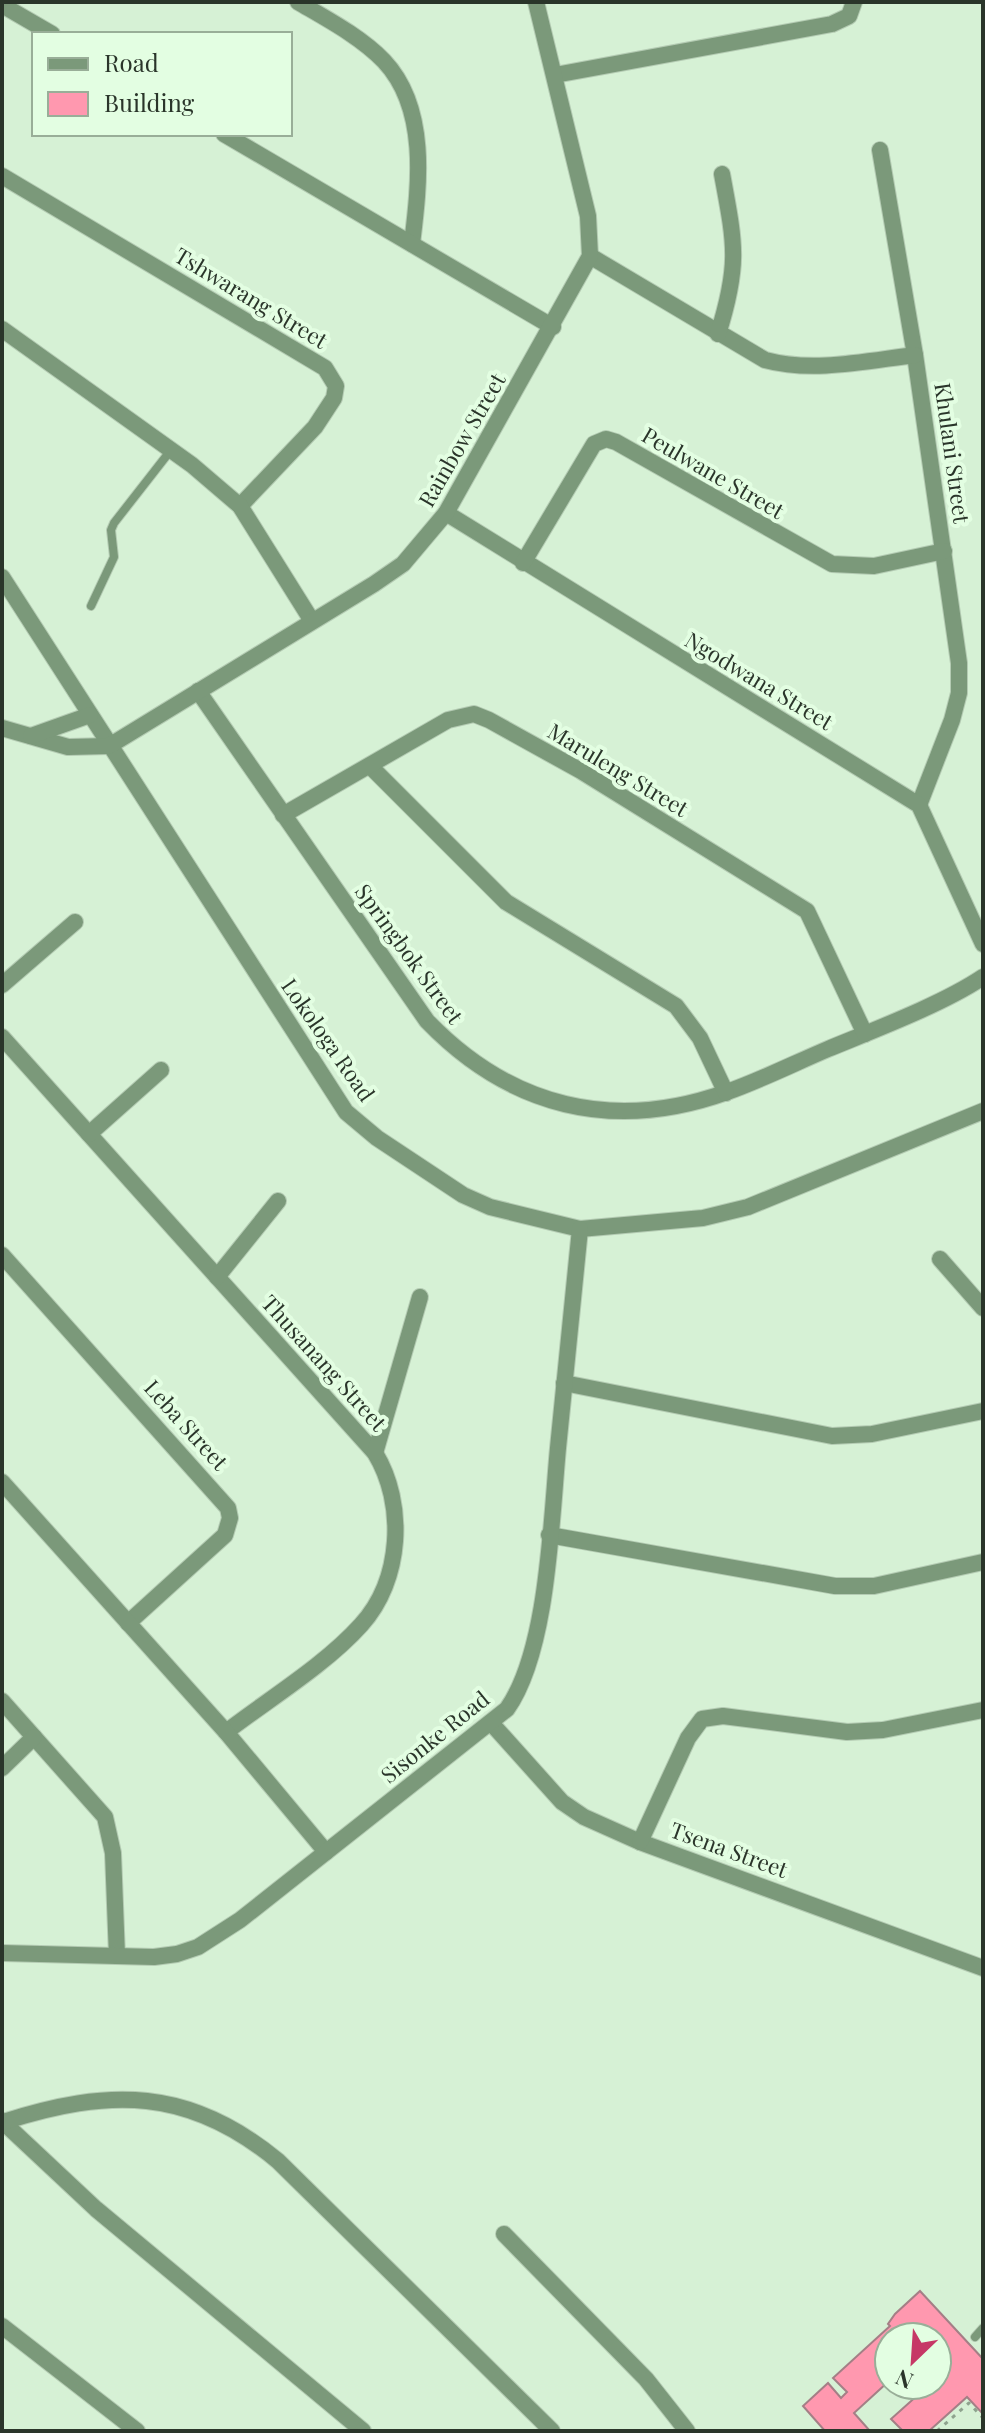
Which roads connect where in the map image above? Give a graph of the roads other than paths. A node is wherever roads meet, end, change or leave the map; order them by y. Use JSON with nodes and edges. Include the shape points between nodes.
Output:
{"nodes":[{"id":1,"x":298,"y":2,"type":"edge"},
{"id":2,"x":536,"y":2,"type":"edge"},
{"id":3,"x":854,"y":2,"type":"edge"},
{"id":4,"x":6,"y":5,"type":"edge"},
{"id":5,"x":49,"y":32,"type":"edge"},
{"id":6,"x":555,"y":75,"type":"junction"},
{"id":7,"x":227,"y":136,"type":"edge"},
{"id":8,"x":880,"y":150,"type":"dead end"},
{"id":9,"x":722,"y":174,"type":"dead end"},
{"id":10,"x":2,"y":176,"type":"edge"},
{"id":11,"x":412,"y":244,"type":"junction"},
{"id":12,"x":590,"y":256,"type":"junction"},
{"id":13,"x":553,"y":327,"type":"junction"},
{"id":14,"x":2,"y":329,"type":"edge"},
{"id":15,"x":718,"y":334,"type":"junction"},
{"id":16,"x":915,"y":355,"type":"junction"},
{"id":17,"x":171,"y":450,"type":"junction"},
{"id":18,"x":240,"y":506,"type":"junction"},
{"id":19,"x":446,"y":513,"type":"junction"},
{"id":20,"x":944,"y":551,"type":"junction"},
{"id":21,"x":523,"y":563,"type":"junction"},
{"id":22,"x":2,"y":577,"type":"edge"},
{"id":23,"x":7,"y":597,"type":"edge"},
{"id":24,"x":91,"y":606,"type":"dead end"},
{"id":25,"x":312,"y":621,"type":"junction"},
{"id":26,"x":198,"y":691,"type":"junction"},
{"id":27,"x":90,"y":715,"type":"junction"},
{"id":28,"x":2,"y":728,"type":"edge"},
{"id":29,"x":31,"y":736,"type":"junction"},
{"id":30,"x":109,"y":746,"type":"junction"},
{"id":31,"x":370,"y":766,"type":"junction"},
{"id":32,"x":919,"y":805,"type":"junction"},
{"id":33,"x":283,"y":815,"type":"junction"},
{"id":34,"x":75,"y":922,"type":"dead end"},
{"id":35,"x":983,"y":944,"type":"edge"},
{"id":36,"x":982,"y":978,"type":"edge"},
{"id":37,"x":2,"y":985,"type":"edge"},
{"id":38,"x":865,"y":1034,"type":"junction"},
{"id":39,"x":2,"y":1037,"type":"edge"},
{"id":40,"x":161,"y":1070,"type":"dead end"},
{"id":41,"x":726,"y":1093,"type":"junction"},
{"id":42,"x":983,"y":1111,"type":"edge"},
{"id":43,"x":89,"y":1134,"type":"junction"},
{"id":44,"x":278,"y":1201,"type":"dead end"},
{"id":45,"x":580,"y":1229,"type":"junction"},
{"id":46,"x":2,"y":1255,"type":"edge"},
{"id":47,"x":940,"y":1259,"type":"dead end"},
{"id":48,"x":217,"y":1277,"type":"junction"},
{"id":49,"x":420,"y":1297,"type":"dead end"},
{"id":50,"x":983,"y":1308,"type":"edge"},
{"id":51,"x":564,"y":1383,"type":"junction"},
{"id":52,"x":983,"y":1411,"type":"edge"},
{"id":53,"x":375,"y":1453,"type":"junction"},
{"id":54,"x":2,"y":1482,"type":"edge"},
{"id":55,"x":549,"y":1535,"type":"junction"},
{"id":56,"x":983,"y":1562,"type":"edge"},
{"id":57,"x":128,"y":1623,"type":"junction"},
{"id":58,"x":2,"y":1701,"type":"edge"},
{"id":59,"x":983,"y":1710,"type":"edge"},
{"id":60,"x":492,"y":1724,"type":"junction"},
{"id":61,"x":226,"y":1732,"type":"junction"},
{"id":62,"x":34,"y":1737,"type":"junction"},
{"id":63,"x":2,"y":1768,"type":"edge"},
{"id":64,"x":640,"y":1842,"type":"junction"},
{"id":65,"x":326,"y":1852,"type":"junction"},
{"id":66,"x":2,"y":1953,"type":"edge"},
{"id":67,"x":117,"y":1956,"type":"junction"},
{"id":68,"x":983,"y":1968,"type":"edge"},
{"id":69,"x":2,"y":2121,"type":"edge"},
{"id":70,"x":504,"y":2234,"type":"dead end"},
{"id":71,"x":2,"y":2326,"type":"edge"},
{"id":72,"x":983,"y":2328,"type":"edge"},
{"id":73,"x":975,"y":2337,"type":"dead end"},
{"id":74,"x":137,"y":2431,"type":"edge"},
{"id":75,"x":363,"y":2431,"type":"edge"},
{"id":76,"x":552,"y":2431,"type":"edge"},
{"id":77,"x":687,"y":2431,"type":"edge"}],
"edges":[{"from":1,"to":11,"type":"street","via":[[384,62],[401,87],[419,156]]},
{"from":2,"to":6,"type":"street"},
{"from":3,"to":6,"type":"street","via":[[849,16],[832,24]]},
{"from":4,"to":5,"type":"street"},
{"from":6,"to":12,"type":"street","via":[[588,216]]},
{"from":7,"to":11,"type":"street"},
{"from":8,"to":16,"type":"street","name":"Khulani Street"},
{"from":9,"to":15,"type":"street","via":[[736,259]]},
{"from":10,"to":18,"type":"street","name":"Tshwarang Street","via":[[333,377],[336,386],[328,409]]},
{"from":11,"to":13,"type":"street"},
{"from":12,"to":13,"type":"street","name":"Rainbow Street"},
{"from":12,"to":15,"type":"street"},
{"from":13,"to":19,"type":"street","name":"Rainbow Street"},
{"from":14,"to":17,"type":"street"},
{"from":15,"to":16,"type":"street","via":[[786,366]]},
{"from":16,"to":20,"type":"street","name":"Khulani Street"},
{"from":17,"to":18,"type":"street"},
{"from":17,"to":24,"type":"lane","via":[[114,523],[114,557]]},
{"from":18,"to":25,"type":"street"},
{"from":19,"to":21,"type":"street","name":"Ngodwana Street"},
{"from":19,"to":25,"type":"street","name":"Rainbow Street","via":[[403,564]]},
{"from":20,"to":21,"type":"street","name":"Peulwane Street","via":[[874,566],[832,564],[606,439],[594,444]]},
{"from":20,"to":32,"type":"street","name":"Khulani Street","via":[[959,693]]},
{"from":21,"to":32,"type":"street","name":"Ngodwana Street"},
{"from":22,"to":23,"type":"street","name":"Lokologa Road"},
{"from":23,"to":27,"type":"street","name":"Lokologa Road"},
{"from":25,"to":26,"type":"street","name":"Rainbow Street"},
{"from":26,"to":30,"type":"street","name":"Rainbow Street"},
{"from":26,"to":33,"type":"street","name":"Springbok Street"},
{"from":27,"to":29,"type":"street"},
{"from":27,"to":30,"type":"street","name":"Lokologa Road"},
{"from":28,"to":29,"type":"street"},
{"from":29,"to":30,"type":"street","via":[[68,747]]},
{"from":30,"to":45,"type":"street","name":"Lokologa Road","via":[[346,1112],[463,1195]]},
{"from":31,"to":33,"type":"street","name":"Maruleng Street"},
{"from":31,"to":38,"type":"street","name":"Maruleng Street","via":[[461,715],[489,720],[807,911]]},
{"from":31,"to":41,"type":"street","via":[[506,902],[676,1006],[700,1038]]},
{"from":32,"to":35,"type":"street"},
{"from":33,"to":41,"type":"street","name":"Springbok Street","via":[[427,1021],[493,1077],[555,1102],[610,1112],[671,1107]]},
{"from":34,"to":37,"type":"street"},
{"from":36,"to":38,"type":"street","name":"Springbok Street"},
{"from":38,"to":41,"type":"street","name":"Springbok Street"},
{"from":39,"to":43,"type":"street","name":"Thusanang Street"},
{"from":40,"to":43,"type":"street"},
{"from":42,"to":45,"type":"street","name":"Lokologa Road","via":[[748,1207],[703,1218]]},
{"from":43,"to":48,"type":"street","name":"Thusanang Street"},
{"from":44,"to":48,"type":"street"},
{"from":45,"to":51,"type":"street","name":"Sisonke Road"},
{"from":46,"to":57,"type":"street","name":"Leba Street","via":[[228,1508],[225,1535]]},
{"from":47,"to":50,"type":"street"},
{"from":48,"to":53,"type":"street","name":"Thusanang Street"},
{"from":49,"to":53,"type":"street"},
{"from":51,"to":52,"type":"street","via":[[832,1436],[872,1434]]},
{"from":51,"to":55,"type":"street","name":"Sisonke Road"},
{"from":53,"to":61,"type":"street","name":"Thusanang Street","via":[[395,1499],[389,1568],[378,1601],[338,1646]]},
{"from":54,"to":57,"type":"street"},
{"from":55,"to":56,"type":"street","via":[[835,1586],[874,1586]]},
{"from":55,"to":60,"type":"street","name":"Sisonke Road","via":[[533,1654],[518,1692]]},
{"from":57,"to":61,"type":"street"},
{"from":58,"to":62,"type":"street"},
{"from":59,"to":64,"type":"street","via":[[847,1732],[723,1716],[702,1719]]},
{"from":60,"to":64,"type":"street","name":"Tsena Street","via":[[562,1802]]},
{"from":60,"to":65,"type":"street","name":"Sisonke Road"},
{"from":61,"to":65,"type":"street"},
{"from":62,"to":63,"type":"street"},
{"from":62,"to":67,"type":"street","via":[[105,1817],[113,1853]]},
{"from":64,"to":68,"type":"street","name":"Tsena Street"},
{"from":65,"to":67,"type":"street","name":"Sisonke Road","via":[[198,1947],[166,1955]]},
{"from":66,"to":67,"type":"street","name":"Sisonke Road"},
{"from":69,"to":75,"type":"street","via":[[96,2209]]},
{"from":69,"to":76,"type":"street","via":[[72,2102],[135,2100],[194,2110],[250,2137]]},
{"from":70,"to":77,"type":"street","via":[[646,2379]]},
{"from":71,"to":74,"type":"street"},
{"from":72,"to":73,"type":"lane"}]}
